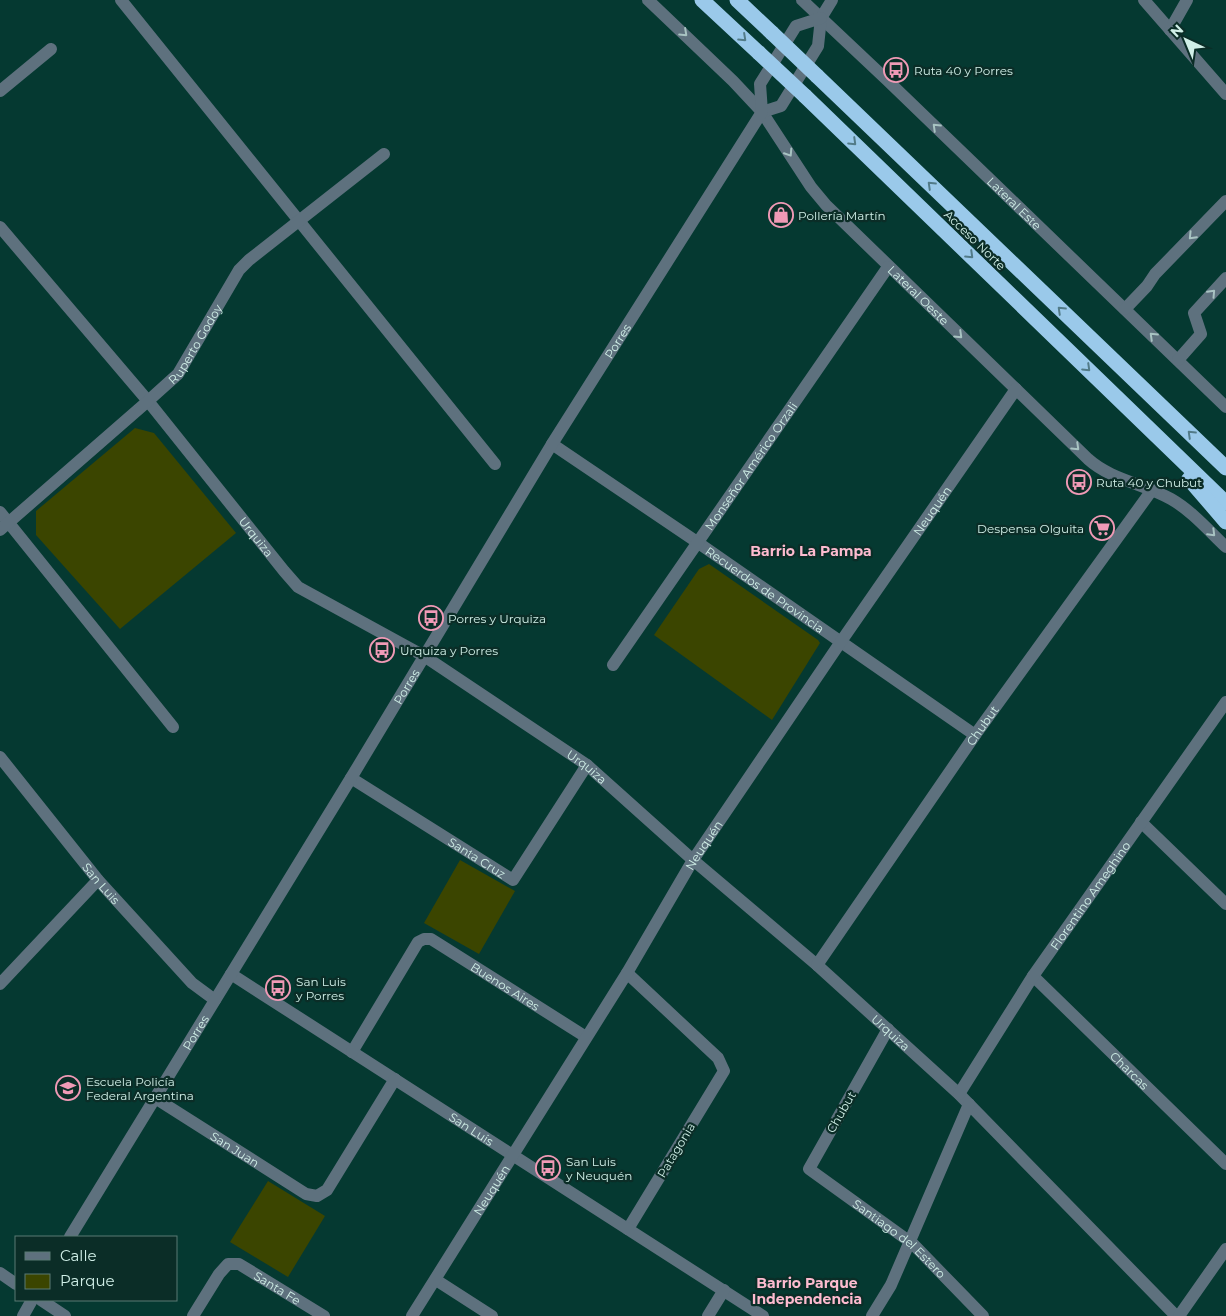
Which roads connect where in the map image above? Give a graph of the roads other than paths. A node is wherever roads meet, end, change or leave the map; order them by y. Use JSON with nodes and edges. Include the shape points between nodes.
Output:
{"nodes":[{"id":1,"x":121,"y":0,"type":"edge"},
{"id":2,"x":648,"y":0,"type":"edge"},
{"id":3,"x":702,"y":0,"type":"edge"},
{"id":4,"x":738,"y":0,"type":"edge"},
{"id":5,"x":802,"y":0,"type":"edge"},
{"id":6,"x":832,"y":0,"type":"edge"},
{"id":7,"x":1144,"y":0,"type":"edge"},
{"id":8,"x":1187,"y":0,"type":"edge"},
{"id":9,"x":821,"y":18,"type":"junction"},
{"id":10,"x":1170,"y":30,"type":"junction"},
{"id":11,"x":51,"y":49,"type":"dead end"},
{"id":12,"x":0,"y":92,"type":"edge"},
{"id":13,"x":1226,"y":94,"type":"edge"},
{"id":14,"x":762,"y":112,"type":"junction"},
{"id":15,"x":384,"y":154,"type":"dead end"},
{"id":16,"x":1226,"y":201,"type":"edge"},
{"id":17,"x":299,"y":221,"type":"junction"},
{"id":18,"x":0,"y":227,"type":"edge"},
{"id":19,"x":888,"y":267,"type":"junction"},
{"id":20,"x":1226,"y":278,"type":"edge"},
{"id":21,"x":1125,"y":309,"type":"junction"},
{"id":22,"x":1178,"y":360,"type":"junction"},
{"id":23,"x":1016,"y":389,"type":"junction"},
{"id":24,"x":148,"y":401,"type":"junction"},
{"id":25,"x":1226,"y":407,"type":"edge"},
{"id":26,"x":1146,"y":425,"type":"junction"},
{"id":27,"x":552,"y":444,"type":"junction"},
{"id":28,"x":495,"y":464,"type":"dead end"},
{"id":29,"x":1226,"y":468,"type":"edge"},
{"id":30,"x":1152,"y":490,"type":"junction"},
{"id":31,"x":1226,"y":503,"type":"edge"},
{"id":32,"x":0,"y":512,"type":"edge"},
{"id":33,"x":1226,"y":522,"type":"edge"},
{"id":34,"x":4,"y":526,"type":"edge"},
{"id":35,"x":697,"y":542,"type":"junction"},
{"id":36,"x":1226,"y":548,"type":"edge"},
{"id":37,"x":840,"y":643,"type":"junction"},
{"id":38,"x":424,"y":656,"type":"junction"},
{"id":39,"x":613,"y":665,"type":"dead end"},
{"id":40,"x":1226,"y":702,"type":"edge"},
{"id":41,"x":173,"y":727,"type":"dead end"},
{"id":42,"x":976,"y":735,"type":"junction"},
{"id":43,"x":2,"y":764,"type":"edge"},
{"id":44,"x":587,"y":765,"type":"junction"},
{"id":45,"x":351,"y":778,"type":"junction"},
{"id":46,"x":1141,"y":822,"type":"junction"},
{"id":47,"x":693,"y":860,"type":"junction"},
{"id":48,"x":98,"y":880,"type":"junction"},
{"id":49,"x":1226,"y":904,"type":"edge"},
{"id":50,"x":817,"y":965,"type":"junction"},
{"id":51,"x":627,"y":973,"type":"junction"},
{"id":52,"x":230,"y":974,"type":"junction"},
{"id":53,"x":1033,"y":976,"type":"junction"},
{"id":54,"x":0,"y":984,"type":"edge"},
{"id":55,"x":215,"y":1000,"type":"junction"},
{"id":56,"x":888,"y":1029,"type":"junction"},
{"id":57,"x":586,"y":1037,"type":"junction"},
{"id":58,"x":352,"y":1052,"type":"junction"},
{"id":59,"x":395,"y":1079,"type":"junction"},
{"id":60,"x":959,"y":1094,"type":"junction"},
{"id":61,"x":155,"y":1098,"type":"junction"},
{"id":62,"x":969,"y":1104,"type":"junction"},
{"id":63,"x":513,"y":1155,"type":"junction"},
{"id":64,"x":1226,"y":1164,"type":"edge"},
{"id":65,"x":809,"y":1169,"type":"joint"},
{"id":66,"x":628,"y":1228,"type":"junction"},
{"id":67,"x":71,"y":1236,"type":"edge"},
{"id":68,"x":909,"y":1241,"type":"junction"},
{"id":69,"x":1226,"y":1249,"type":"edge"},
{"id":70,"x":0,"y":1273,"type":"edge"},
{"id":71,"x":436,"y":1280,"type":"junction"},
{"id":72,"x":15,"y":1283,"type":"edge"},
{"id":73,"x":724,"y":1290,"type":"junction"},
{"id":74,"x":31,"y":1301,"type":"edge"},
{"id":75,"x":43,"y":1301,"type":"edge"},
{"id":76,"x":23,"y":1316,"type":"edge"},
{"id":77,"x":66,"y":1316,"type":"edge"},
{"id":78,"x":193,"y":1316,"type":"edge"},
{"id":79,"x":324,"y":1316,"type":"edge"},
{"id":80,"x":412,"y":1316,"type":"edge"},
{"id":81,"x":492,"y":1316,"type":"edge"},
{"id":82,"x":708,"y":1316,"type":"edge"},
{"id":83,"x":763,"y":1316,"type":"edge"},
{"id":84,"x":872,"y":1316,"type":"edge"},
{"id":85,"x":983,"y":1316,"type":"edge"},
{"id":86,"x":1178,"y":1316,"type":"edge"}],
"edges":[{"from":1,"to":17,"type":"street"},
{"from":2,"to":14,"type":"street","name":"Lateral Oeste","one_way":true},
{"from":3,"to":26,"type":"highway","name":"Acceso Norte","one_way":true,"bridge":true},
{"from":29,"to":4,"type":"highway","name":"Acceso Norte","one_way":true,"bridge":true},
{"from":5,"to":9,"type":"street","name":"Lateral Este"},
{"from":6,"to":9,"type":"street"},
{"from":7,"to":10,"type":"street"},
{"from":8,"to":10,"type":"street"},
{"from":9,"to":14,"type":"street","via":[[818,46],[781,106]]},
{"from":9,"to":14,"type":"street","via":[[796,26],[760,84]]},
{"from":21,"to":9,"type":"street","name":"Lateral Este","one_way":true},
{"from":10,"to":13,"type":"street"},
{"from":11,"to":12,"type":"street"},
{"from":14,"to":19,"type":"street","name":"Lateral Oeste","one_way":true,"via":[[817,195]]},
{"from":14,"to":27,"type":"street","name":"Porres"},
{"from":15,"to":17,"type":"street","name":"Ruperto Godoy"},
{"from":16,"to":21,"type":"street","one_way":true},
{"from":17,"to":24,"type":"street","name":"Ruperto Godoy","via":[[239,270],[178,374]]},
{"from":17,"to":28,"type":"street"},
{"from":18,"to":24,"type":"street","name":"Urquiza"},
{"from":19,"to":23,"type":"street","name":"Lateral Oeste","one_way":true},
{"from":19,"to":35,"type":"street","name":"Monseñor Américo Orzali"},
{"from":22,"to":20,"type":"street","one_way":true,"via":[[1201,334],[1194,312]]},
{"from":22,"to":21,"type":"street","name":"Lateral Este","one_way":true},
{"from":22,"to":25,"type":"street","name":"Lateral Este"},
{"from":23,"to":30,"type":"street","name":"Lateral Oeste","one_way":true,"via":[[1095,465]]},
{"from":23,"to":37,"type":"street","name":"Neuquén"},
{"from":24,"to":34,"type":"street","name":"Ruperto Godoy"},
{"from":24,"to":38,"type":"street","name":"Urquiza","via":[[298,587]]},
{"from":26,"to":31,"type":"highway","name":"Acceso Norte"},
{"from":26,"to":33,"type":"highway"},
{"from":27,"to":35,"type":"street","name":"Recuerdos de Provincia"},
{"from":27,"to":38,"type":"street","name":"Porres"},
{"from":30,"to":36,"type":"street","name":"Lateral Oeste","one_way":true,"via":[[1186,509]]},
{"from":30,"to":42,"type":"street","name":"Chubut"},
{"from":32,"to":34,"type":"street"},
{"from":34,"to":41,"type":"street"},
{"from":35,"to":37,"type":"street","name":"Recuerdos de Provincia"},
{"from":35,"to":39,"type":"street","name":"Monseñor Américo Orzali"},
{"from":37,"to":42,"type":"street","name":"Recuerdos de Provincia"},
{"from":37,"to":47,"type":"street","name":"Neuquén"},
{"from":38,"to":44,"type":"street","name":"Urquiza"},
{"from":38,"to":45,"type":"street","name":"Porres"},
{"from":40,"to":46,"type":"street","name":"Florentino Ameghino"},
{"from":42,"to":50,"type":"street","name":"Chubut"},
{"from":43,"to":48,"type":"street","name":"San Luis"},
{"from":44,"to":45,"type":"street","name":"Santa Cruz","via":[[513,880]]},
{"from":44,"to":47,"type":"street","name":"Urquiza"},
{"from":45,"to":52,"type":"street","name":"Porres"},
{"from":46,"to":49,"type":"street"},
{"from":46,"to":53,"type":"street","name":"Florentino Ameghino"},
{"from":47,"to":50,"type":"street","name":"Urquiza"},
{"from":47,"to":51,"type":"street","name":"Neuquén"},
{"from":48,"to":54,"type":"street"},
{"from":48,"to":55,"type":"street","name":"San Luis","via":[[192,983]]},
{"from":50,"to":56,"type":"street","name":"Urquiza"},
{"from":51,"to":57,"type":"street","name":"Neuquén"},
{"from":51,"to":66,"type":"street","name":"Patagonia","via":[[718,1058],[724,1071]]},
{"from":52,"to":55,"type":"street","name":"Porres"},
{"from":52,"to":58,"type":"street","name":"San Luis"},
{"from":53,"to":60,"type":"street","name":"Florentino Ameghino"},
{"from":53,"to":64,"type":"street","name":"Charcas"},
{"from":55,"to":61,"type":"street","name":"Porres"},
{"from":56,"to":60,"type":"street","name":"Urquiza"},
{"from":56,"to":65,"type":"street","name":"Chubut"},
{"from":57,"to":58,"type":"street","name":"Buenos Aires","via":[[431,939],[424,939],[418,942]]},
{"from":57,"to":63,"type":"street","name":"Neuquén"},
{"from":58,"to":59,"type":"street","name":"San Luis"},
{"from":59,"to":61,"type":"street","name":"San Juan","via":[[327,1190],[317,1196],[306,1194]]},
{"from":59,"to":63,"type":"street","name":"San Luis"},
{"from":60,"to":62,"type":"street","name":"Urquiza"},
{"from":61,"to":67,"type":"street","name":"Porres"},
{"from":62,"to":68,"type":"street"},
{"from":62,"to":86,"type":"street","name":"Urquiza"},
{"from":63,"to":66,"type":"street","name":"San Luis"},
{"from":63,"to":71,"type":"street","name":"Neuquén"},
{"from":65,"to":68,"type":"street","name":"Santiago del Estero"},
{"from":66,"to":73,"type":"street","name":"San Luis"},
{"from":68,"to":84,"type":"street","via":[[891,1285]]},
{"from":68,"to":85,"type":"street","name":"Santiago del Estero"},
{"from":69,"to":86,"type":"street"},
{"from":70,"to":72,"type":"street"},
{"from":71,"to":80,"type":"street","name":"Neuquén"},
{"from":71,"to":81,"type":"street"},
{"from":73,"to":82,"type":"street"},
{"from":73,"to":83,"type":"street","name":"San Luis"},
{"from":74,"to":76,"type":"street"},
{"from":75,"to":77,"type":"street"},
{"from":78,"to":79,"type":"street","name":"Santa Fe","via":[[228,1264],[239,1264]]}]}
